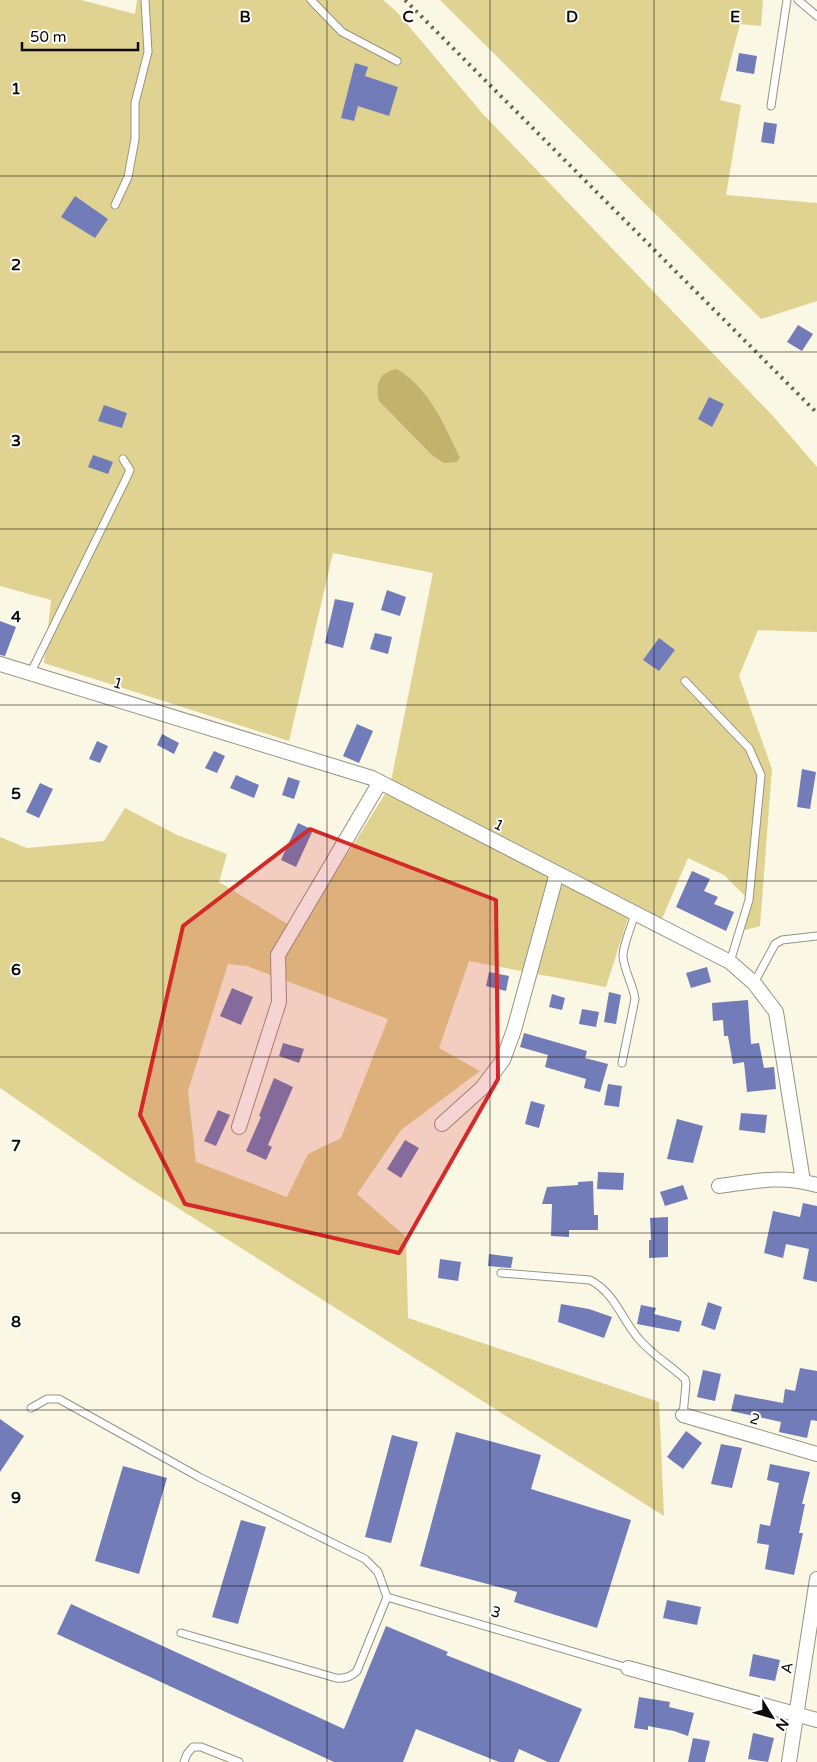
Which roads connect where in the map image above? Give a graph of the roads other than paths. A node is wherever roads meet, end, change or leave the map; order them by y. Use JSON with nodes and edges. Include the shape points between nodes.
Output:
{"nodes":[{"id":1,"x":145,"y":0,"type":"edge"},
{"id":2,"x":311,"y":0,"type":"edge"},
{"id":3,"x":787,"y":0,"type":"edge"},
{"id":4,"x":798,"y":0,"type":"edge"},
{"id":5,"x":817,"y":16,"type":"edge"},
{"id":6,"x":397,"y":61,"type":"dead end"},
{"id":7,"x":771,"y":106,"type":"dead end"},
{"id":8,"x":115,"y":205,"type":"dead end"},
{"id":9,"x":123,"y":459,"type":"dead end"},
{"id":10,"x":0,"y":664,"type":"edge"},
{"id":11,"x":30,"y":674,"type":"junction"},
{"id":12,"x":685,"y":681,"type":"dead end"},
{"id":13,"x":380,"y":782,"type":"junction"},
{"id":14,"x":556,"y":873,"type":"junction"},
{"id":15,"x":635,"y":913,"type":"junction"},
{"id":16,"x":817,"y":936,"type":"edge"},
{"id":17,"x":730,"y":962,"type":"junction"},
{"id":18,"x":754,"y":983,"type":"junction"},
{"id":19,"x":622,"y":1063,"type":"dead end"},
{"id":20,"x":442,"y":1124,"type":"dead end"},
{"id":21,"x":239,"y":1127,"type":"dead end"},
{"id":22,"x":803,"y":1181,"type":"junction"},
{"id":23,"x":817,"y":1185,"type":"edge"},
{"id":24,"x":720,"y":1186,"type":"dead end"},
{"id":25,"x":501,"y":1273,"type":"dead end"},
{"id":26,"x":31,"y":1408,"type":"dead end"},
{"id":27,"x":683,"y":1415,"type":"joint"},
{"id":28,"x":817,"y":1454,"type":"edge"},
{"id":29,"x":817,"y":1579,"type":"edge"},
{"id":30,"x":388,"y":1597,"type":"junction"},
{"id":31,"x":180,"y":1633,"type":"dead end"},
{"id":32,"x":628,"y":1668,"type":"joint"},
{"id":33,"x":796,"y":1714,"type":"junction"},
{"id":34,"x":817,"y":1720,"type":"edge"},
{"id":35,"x":184,"y":1762,"type":"edge"},
{"id":36,"x":239,"y":1762,"type":"edge"},
{"id":37,"x":789,"y":1762,"type":"edge"}],
"edges":[{"from":1,"to":8,"type":"lane","via":[[148,52],[135,103],[135,139],[128,177]]},
{"from":2,"to":6,"type":"lane","via":[[342,32]]},
{"from":3,"to":7,"type":"lane"},
{"from":4,"to":5,"type":"lane"},
{"from":9,"to":11,"type":"lane","via":[[130,470]]},
{"from":10,"to":11,"type":"street","name":"1"},
{"from":11,"to":13,"type":"street","name":"1"},
{"from":12,"to":17,"type":"lane","via":[[749,748],[761,775],[749,900]]},
{"from":13,"to":14,"type":"street","name":"1"},
{"from":13,"to":21,"type":"street","via":[[278,955],[279,1002]]},
{"from":14,"to":15,"type":"street","name":"1"},
{"from":14,"to":20,"type":"street","via":[[503,1060],[482,1088]]},
{"from":15,"to":17,"type":"street","name":"1"},
{"from":15,"to":19,"type":"lane","via":[[623,954],[634,999]]},
{"from":16,"to":18,"type":"lane","via":[[782,940],[775,944]]},
{"from":17,"to":18,"type":"street","name":"1"},
{"from":18,"to":22,"type":"street","name":"1","via":[[776,1012]]},
{"from":22,"to":23,"type":"street"},
{"from":22,"to":24,"type":"street","via":[[780,1178]]},
{"from":25,"to":27,"type":"lane","via":[[590,1280],[600,1286],[616,1303],[637,1338],[685,1379]]},
{"from":26,"to":30,"type":"lane","via":[[47,1400],[58,1399],[199,1477],[365,1559],[378,1572]]},
{"from":27,"to":28,"type":"street","name":"2"},
{"from":29,"to":33,"type":"street","name":"A"},
{"from":30,"to":31,"type":"lane","via":[[357,1670],[344,1679]]},
{"from":30,"to":32,"type":"lane","name":"3"},
{"from":32,"to":33,"type":"street","name":"3"},
{"from":33,"to":34,"type":"street","name":"3"},
{"from":33,"to":37,"type":"street","name":"A"},
{"from":35,"to":36,"type":"lane","via":[[193,1747]]}]}
